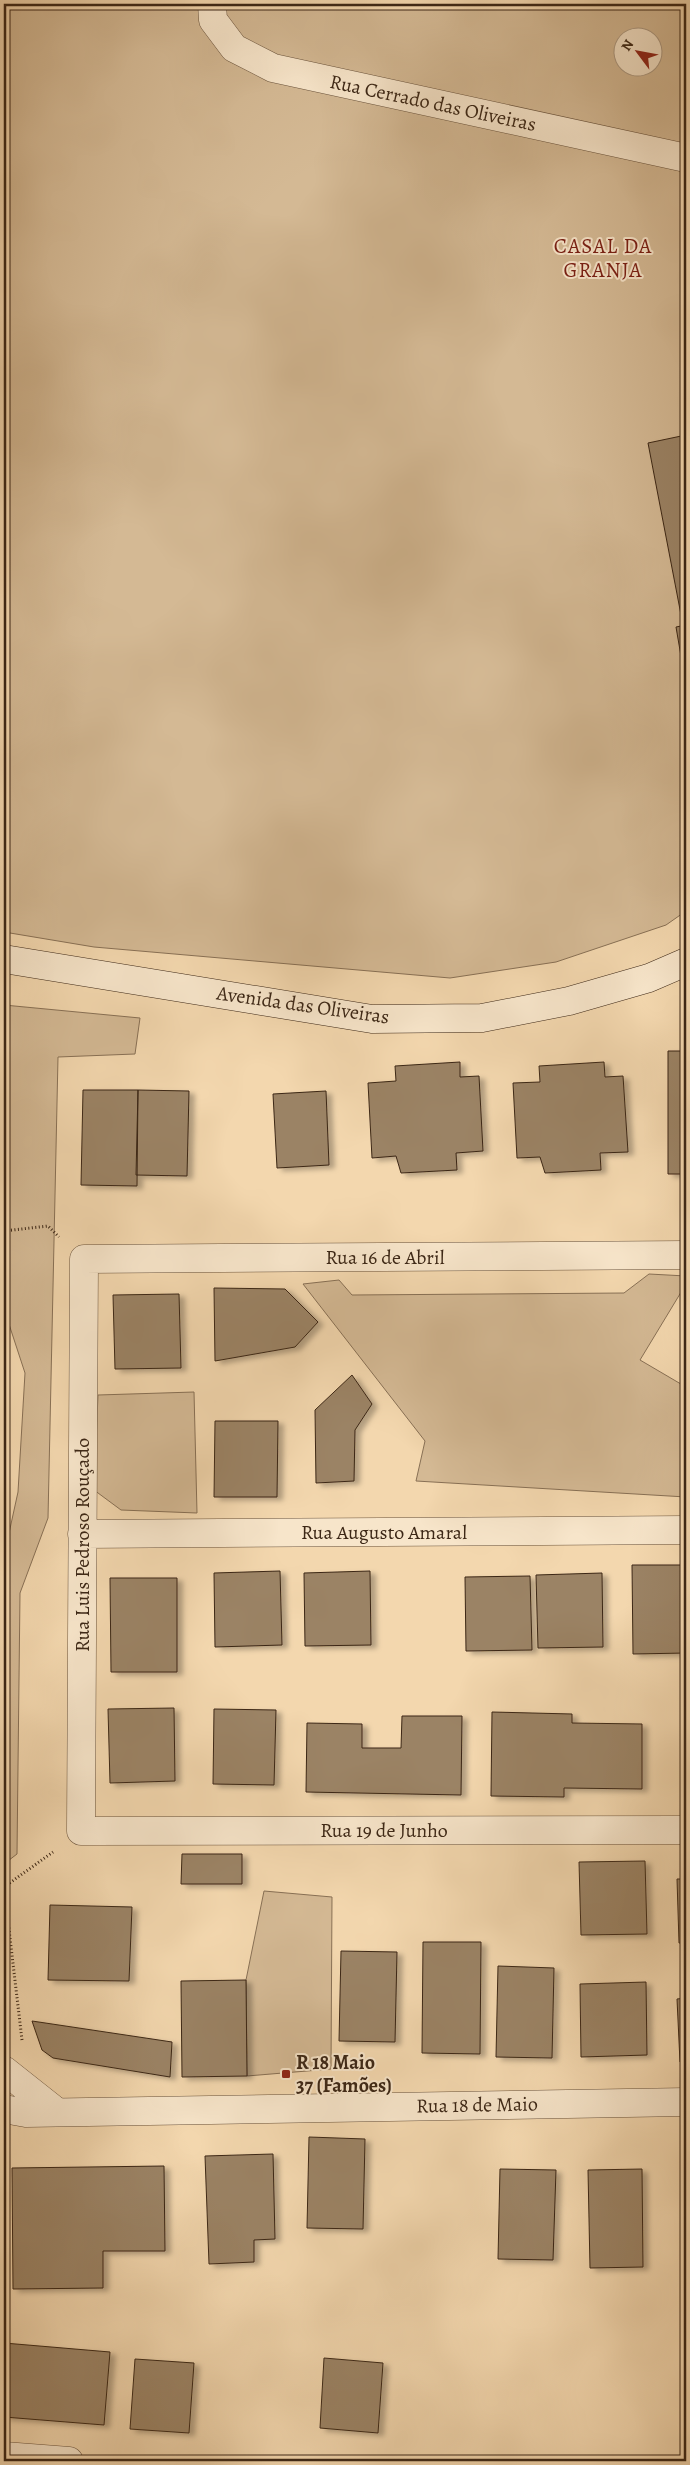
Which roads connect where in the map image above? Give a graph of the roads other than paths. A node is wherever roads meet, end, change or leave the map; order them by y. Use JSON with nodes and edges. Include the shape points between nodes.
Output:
{"nodes":[{"id":1,"x":212,"y":4,"type":"edge"},
{"id":2,"x":686,"y":158,"type":"edge"},
{"id":3,"x":4,"y":959,"type":"edge"},
{"id":4,"x":686,"y":962,"type":"edge"},
{"id":5,"x":686,"y":1255,"type":"edge"},
{"id":6,"x":84,"y":1259,"type":"joint"},
{"id":7,"x":686,"y":1530,"type":"edge"},
{"id":8,"x":82,"y":1534,"type":"junction"},
{"id":9,"x":686,"y":1830,"type":"edge"},
{"id":10,"x":81,"y":1831,"type":"joint"},
{"id":11,"x":4,"y":2070,"type":"edge"},
{"id":12,"x":686,"y":2102,"type":"edge"},
{"id":13,"x":16,"y":2108,"type":"edge"},
{"id":14,"x":4,"y":2456,"type":"edge"},
{"id":15,"x":69,"y":2461,"type":"edge"}],
"edges":[{"from":1,"to":2,"type":"street","name":"Rua Cerrado das Oliveiras","via":[[213,20],[234,48],[272,68]]},
{"from":3,"to":4,"type":"street","name":"Avenida das Oliveiras","via":[[372,1019],[482,1018],[569,1002],[649,978]]},
{"from":5,"to":6,"type":"street","name":"Rua 16 de Abril"},
{"from":6,"to":8,"type":"street","name":"Rua Luis Pedroso Rouçado"},
{"from":7,"to":8,"type":"street","name":"Rua Augusto Amaral"},
{"from":8,"to":10,"type":"street","name":"Rua Luis Pedroso Rouçado"},
{"from":9,"to":10,"type":"street","name":"Rua 19 de Junho"},
{"from":11,"to":13,"type":"street"},
{"from":12,"to":13,"type":"street","name":"Rua 18 de Maio","via":[[57,2112]]},
{"from":14,"to":15,"type":"street"}]}
